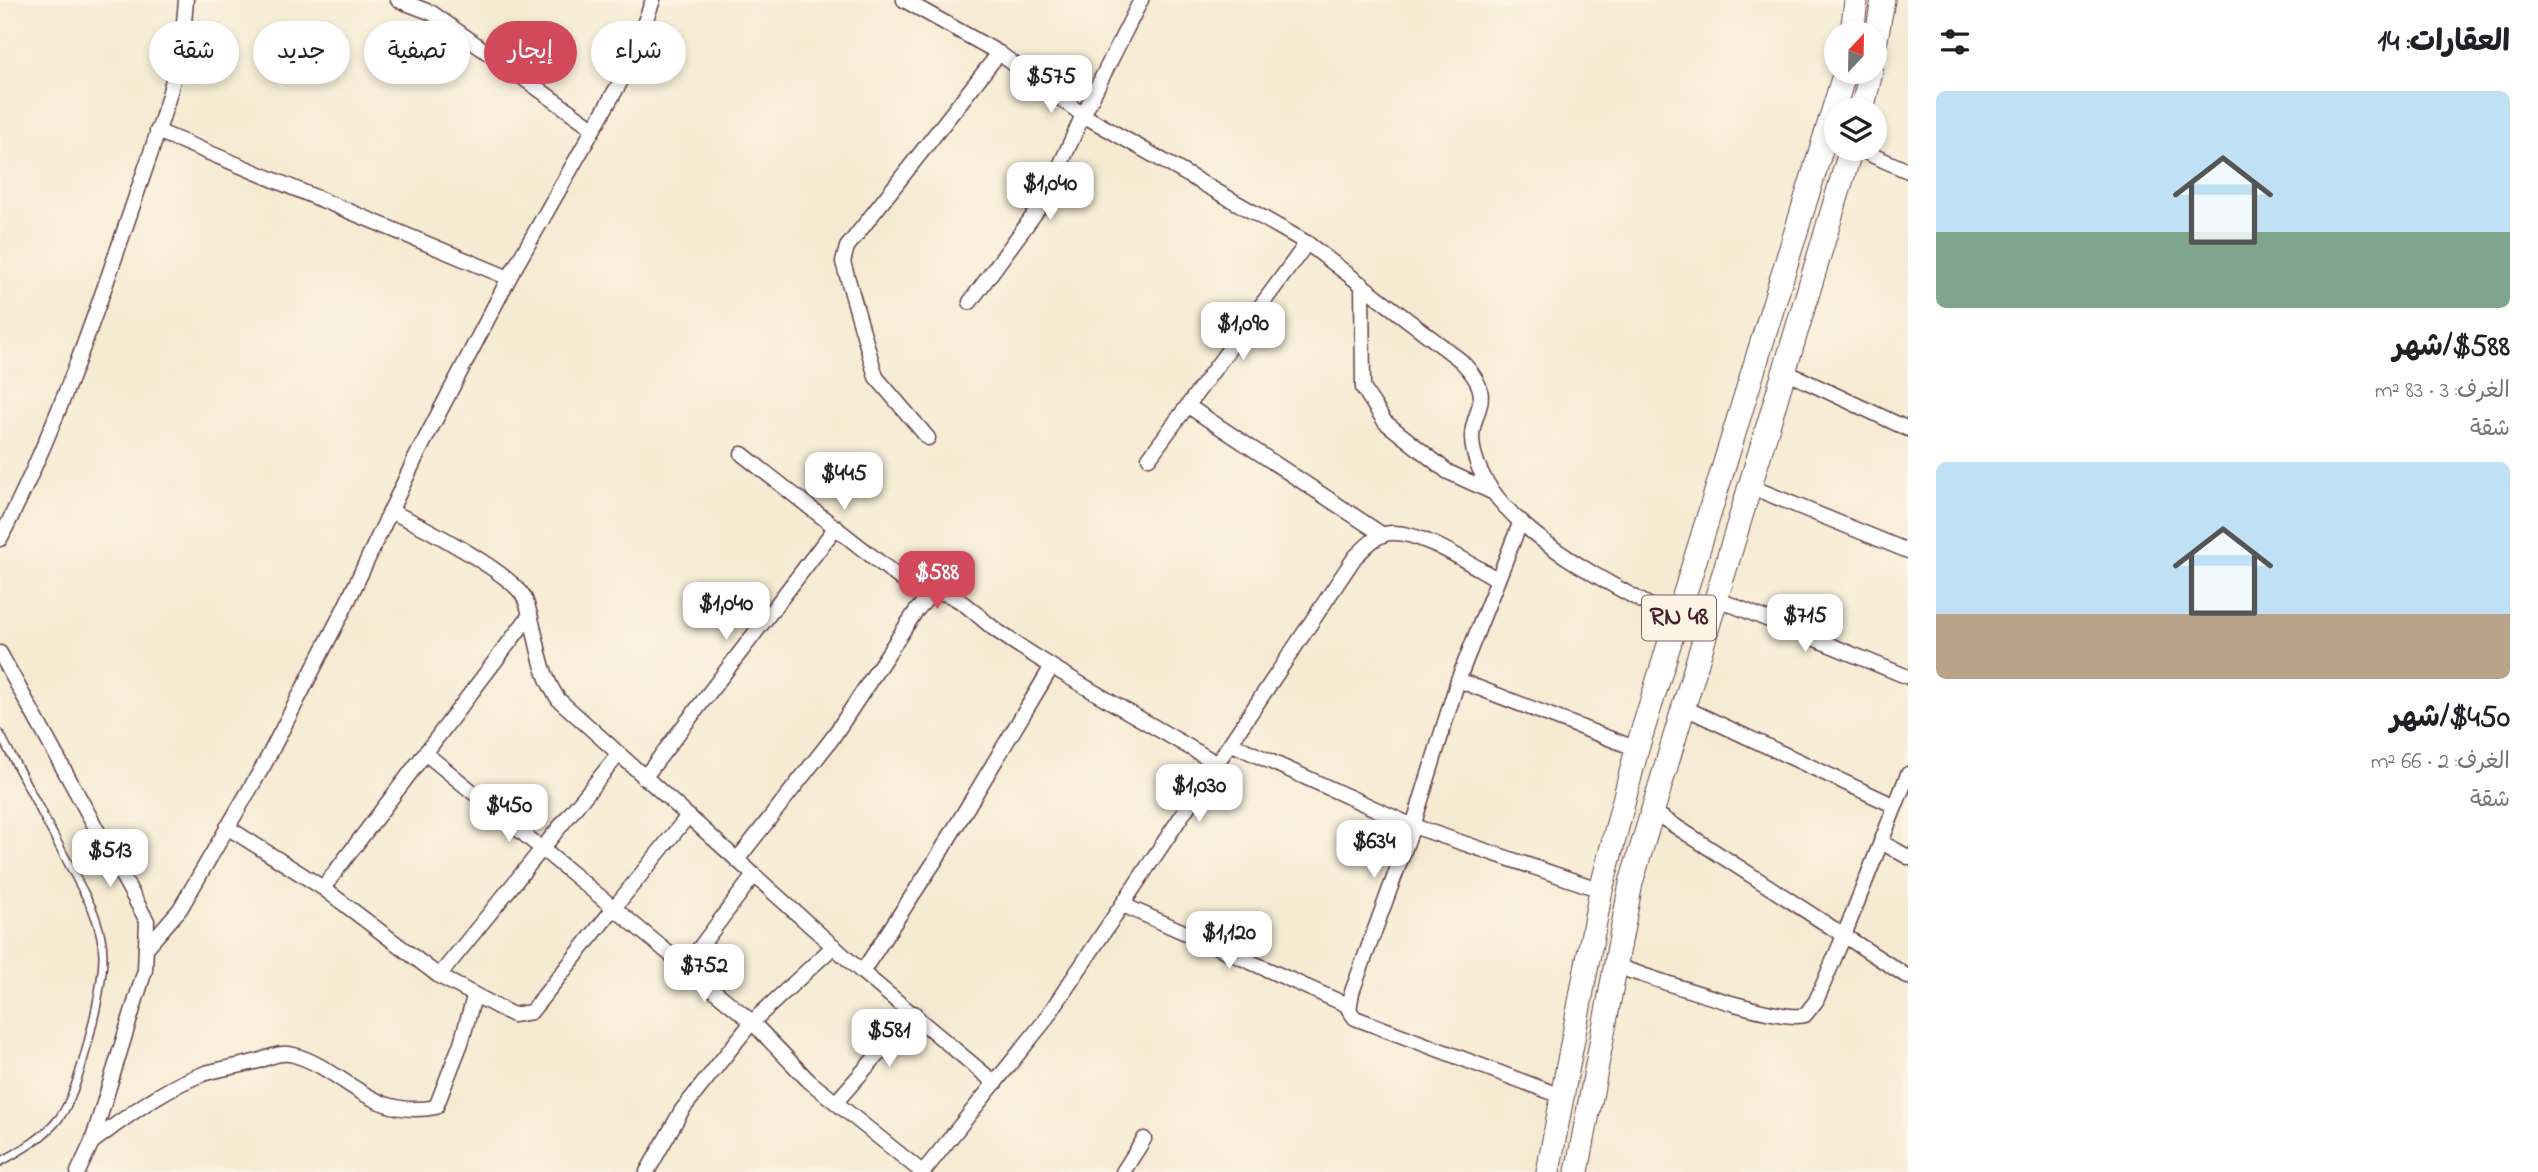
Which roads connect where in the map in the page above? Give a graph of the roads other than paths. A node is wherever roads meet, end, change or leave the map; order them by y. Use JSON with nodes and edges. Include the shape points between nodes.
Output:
{"nodes":[{"id":1,"x":186,"y":0,"type":"edge"},
{"id":2,"x":398,"y":0,"type":"edge"},
{"id":3,"x":653,"y":0,"type":"edge"},
{"id":4,"x":904,"y":0,"type":"edge"},
{"id":5,"x":1141,"y":0,"type":"edge"},
{"id":6,"x":1856,"y":0,"type":"edge"},
{"id":7,"x":1883,"y":0,"type":"edge"},
{"id":8,"x":1853,"y":21,"type":"edge"},
{"id":9,"x":1879,"y":21,"type":"edge"},
{"id":10,"x":999,"y":53,"type":"junction"},
{"id":11,"x":1841,"y":84,"type":"edge"},
{"id":12,"x":1083,"y":115,"type":"junction"},
{"id":13,"x":593,"y":128,"type":"junction"},
{"id":14,"x":157,"y":131,"type":"junction"},
{"id":15,"x":1847,"y":161,"type":"edge"},
{"id":16,"x":1885,"y":161,"type":"edge"},
{"id":17,"x":1908,"y":171,"type":"edge"},
{"id":18,"x":1307,"y":243,"type":"junction"},
{"id":19,"x":509,"y":278,"type":"junction"},
{"id":20,"x":1362,"y":284,"type":"junction"},
{"id":21,"x":970,"y":302,"type":"dead end"},
{"id":22,"x":1784,"y":370,"type":"junction"},
{"id":23,"x":1188,"y":406,"type":"junction"},
{"id":24,"x":1908,"y":429,"type":"edge"},
{"id":25,"x":928,"y":438,"type":"dead end"},
{"id":26,"x":742,"y":454,"type":"dead end"},
{"id":27,"x":1149,"y":458,"type":"dead end"},
{"id":28,"x":1749,"y":486,"type":"junction"},
{"id":29,"x":1494,"y":493,"type":"junction"},
{"id":30,"x":391,"y":512,"type":"junction"},
{"id":31,"x":1521,"y":521,"type":"junction"},
{"id":32,"x":836,"y":527,"type":"junction"},
{"id":33,"x":1383,"y":535,"type":"junction"},
{"id":34,"x":0,"y":539,"type":"edge"},
{"id":35,"x":1908,"y":551,"type":"edge"},
{"id":36,"x":1497,"y":579,"type":"junction"},
{"id":37,"x":925,"y":598,"type":"junction"},
{"id":38,"x":1715,"y":598,"type":"junction"},
{"id":39,"x":530,"y":615,"type":"junction"},
{"id":40,"x":1678,"y":621,"type":"junction"},
{"id":41,"x":0,"y":653,"type":"edge"},
{"id":42,"x":1051,"y":668,"type":"junction"},
{"id":43,"x":1908,"y":677,"type":"edge"},
{"id":44,"x":1458,"y":680,"type":"junction"},
{"id":45,"x":1682,"y":707,"type":"junction"},
{"id":46,"x":0,"y":734,"type":"edge"},
{"id":47,"x":1232,"y":744,"type":"junction"},
{"id":48,"x":1637,"y":749,"type":"junction"},
{"id":49,"x":425,"y":753,"type":"junction"},
{"id":50,"x":618,"y":755,"type":"junction"},
{"id":51,"x":1216,"y":763,"type":"junction"},
{"id":52,"x":1908,"y":774,"type":"edge"},
{"id":53,"x":644,"y":778,"type":"junction"},
{"id":54,"x":1895,"y":806,"type":"junction"},
{"id":55,"x":1652,"y":811,"type":"junction"},
{"id":56,"x":688,"y":816,"type":"junction"},
{"id":57,"x":1413,"y":826,"type":"junction"},
{"id":58,"x":227,"y":827,"type":"junction"},
{"id":59,"x":1881,"y":842,"type":"junction"},
{"id":60,"x":543,"y":850,"type":"junction"},
{"id":61,"x":1908,"y":858,"type":"edge"},
{"id":62,"x":737,"y":860,"type":"junction"},
{"id":63,"x":754,"y":875,"type":"junction"},
{"id":64,"x":323,"y":888,"type":"junction"},
{"id":65,"x":1601,"y":890,"type":"junction"},
{"id":66,"x":1123,"y":905,"type":"junction"},
{"id":67,"x":614,"y":908,"type":"junction"},
{"id":68,"x":1843,"y":938,"type":"junction"},
{"id":69,"x":148,"y":946,"type":"junction"},
{"id":70,"x":834,"y":946,"type":"junction"},
{"id":71,"x":686,"y":966,"type":"junction"},
{"id":72,"x":1615,"y":966,"type":"junction"},
{"id":73,"x":862,"y":972,"type":"junction"},
{"id":74,"x":439,"y":975,"type":"junction"},
{"id":75,"x":1908,"y":978,"type":"edge"},
{"id":76,"x":474,"y":997,"type":"junction"},
{"id":77,"x":1349,"y":1006,"type":"junction"},
{"id":78,"x":914,"y":1013,"type":"junction"},
{"id":79,"x":752,"y":1022,"type":"junction"},
{"id":80,"x":996,"y":1083,"type":"junction"},
{"id":81,"x":1561,"y":1096,"type":"junction"},
{"id":82,"x":837,"y":1101,"type":"junction"},
{"id":83,"x":1143,"y":1139,"type":"dead end"},
{"id":84,"x":92,"y":1142,"type":"junction"},
{"id":85,"x":0,"y":1161,"type":"edge"},
{"id":86,"x":78,"y":1172,"type":"edge"},
{"id":87,"x":647,"y":1172,"type":"edge"},
{"id":88,"x":922,"y":1172,"type":"edge"},
{"id":89,"x":1124,"y":1172,"type":"edge"},
{"id":90,"x":1548,"y":1172,"type":"edge"},
{"id":91,"x":1577,"y":1172,"type":"edge"}],
"edges":[{"from":1,"to":14,"type":"street","via":[[175,80]]},
{"from":2,"to":13,"type":"street","via":[[432,13]]},
{"from":3,"to":13,"type":"street","via":[[627,70]]},
{"from":4,"to":10,"type":"street"},
{"from":5,"to":12,"type":"street"},
{"from":6,"to":8,"type":"highway"},
{"from":7,"to":9,"type":"highway"},
{"from":10,"to":12,"type":"street"},
{"from":10,"to":25,"type":"street","via":[[847,247],[843,262],[876,377]]},
{"from":11,"to":40,"type":"highway","number":"RN 48"},
{"from":12,"to":18,"type":"street"},
{"from":12,"to":21,"type":"street","via":[[1044,201]]},
{"from":13,"to":19,"type":"street"},
{"from":14,"to":19,"type":"street"},
{"from":14,"to":34,"type":"street","via":[[101,300]]},
{"from":15,"to":22,"type":"highway","number":"RN 48"},
{"from":16,"to":17,"type":"street"},
{"from":18,"to":20,"type":"street"},
{"from":18,"to":23,"type":"street"},
{"from":19,"to":30,"type":"street"},
{"from":20,"to":29,"type":"street","via":[[1478,379],[1482,402],[1472,438],[1474,455]]},
{"from":20,"to":29,"type":"street","via":[[1363,388],[1385,422],[1448,472]]},
{"from":22,"to":24,"type":"street"},
{"from":22,"to":28,"type":"highway","number":"RN 48"},
{"from":23,"to":27,"type":"street"},
{"from":23,"to":33,"type":"street"},
{"from":26,"to":32,"type":"street"},
{"from":28,"to":35,"type":"street"},
{"from":28,"to":38,"type":"highway","number":"RN 48"},
{"from":29,"to":31,"type":"street"},
{"from":30,"to":39,"type":"street","via":[[421,525],[508,580],[524,597]]},
{"from":30,"to":58,"type":"street","via":[[265,763]]},
{"from":31,"to":36,"type":"street"},
{"from":31,"to":40,"type":"street","via":[[1587,569]]},
{"from":32,"to":37,"type":"street"},
{"from":32,"to":53,"type":"street"},
{"from":33,"to":36,"type":"street","via":[[1424,541]]},
{"from":33,"to":47,"type":"street","via":[[1355,557]]},
{"from":36,"to":44,"type":"street"},
{"from":37,"to":42,"type":"street","via":[[941,592],[956,599]]},
{"from":37,"to":62,"type":"street","via":[[831,740]]},
{"from":38,"to":43,"type":"street"},
{"from":38,"to":45,"type":"highway","number":"RN 48"},
{"from":39,"to":49,"type":"street"},
{"from":39,"to":50,"type":"street","via":[[550,688]]},
{"from":40,"to":48,"type":"highway","number":"RN 48"},
{"from":41,"to":69,"type":"street","via":[[141,908],[147,921]]},
{"from":42,"to":51,"type":"street"},
{"from":42,"to":73,"type":"street"},
{"from":44,"to":48,"type":"street"},
{"from":44,"to":57,"type":"street"},
{"from":45,"to":54,"type":"street"},
{"from":45,"to":55,"type":"highway","number":"RN 48"},
{"from":46,"to":85,"type":"lane","via":[[92,908],[103,958],[69,1102],[49,1129]]},
{"from":47,"to":51,"type":"street"},
{"from":47,"to":57,"type":"street"},
{"from":48,"to":65,"type":"highway","number":"RN 48"},
{"from":49,"to":60,"type":"street"},
{"from":49,"to":64,"type":"street"},
{"from":50,"to":53,"type":"street"},
{"from":50,"to":60,"type":"street"},
{"from":51,"to":66,"type":"street"},
{"from":52,"to":54,"type":"street"},
{"from":53,"to":56,"type":"street"},
{"from":54,"to":59,"type":"street"},
{"from":55,"to":68,"type":"street"},
{"from":55,"to":72,"type":"highway","number":"RN 48","via":[[1631,883]]},
{"from":56,"to":62,"type":"street"},
{"from":56,"to":67,"type":"street"},
{"from":57,"to":65,"type":"street"},
{"from":57,"to":77,"type":"street"},
{"from":58,"to":64,"type":"street"},
{"from":58,"to":69,"type":"street","via":[[180,909]]},
{"from":59,"to":61,"type":"street"},
{"from":59,"to":68,"type":"street"},
{"from":60,"to":67,"type":"street"},
{"from":60,"to":74,"type":"street"},
{"from":62,"to":63,"type":"street"},
{"from":63,"to":70,"type":"street"},
{"from":63,"to":71,"type":"street"},
{"from":64,"to":74,"type":"street"},
{"from":65,"to":81,"type":"highway","number":"RN 48"},
{"from":66,"to":77,"type":"street"},
{"from":66,"to":80,"type":"street"},
{"from":67,"to":71,"type":"street"},
{"from":67,"to":76,"type":"street","via":[[531,1012],[513,1015]]},
{"from":68,"to":72,"type":"street","via":[[1813,1006],[1800,1016],[1758,1009]]},
{"from":68,"to":75,"type":"street"},
{"from":69,"to":84,"type":"street","via":[[145,970]]},
{"from":70,"to":73,"type":"street"},
{"from":70,"to":79,"type":"street"},
{"from":71,"to":79,"type":"street"},
{"from":72,"to":91,"type":"highway","number":"RN 48"},
{"from":73,"to":78,"type":"street"},
{"from":74,"to":76,"type":"street"},
{"from":76,"to":84,"type":"street","via":[[436,1107],[422,1110],[369,1099],[303,1058],[275,1054],[204,1073],[152,1099]]},
{"from":77,"to":81,"type":"street","via":[[1355,1018]]},
{"from":78,"to":80,"type":"street"},
{"from":78,"to":82,"type":"street"},
{"from":79,"to":82,"type":"street","via":[[810,1081]]},
{"from":79,"to":87,"type":"street","via":[[682,1110]]},
{"from":80,"to":88,"type":"street"},
{"from":81,"to":90,"type":"highway","number":"RN 48"},
{"from":82,"to":88,"type":"street"},
{"from":83,"to":89,"type":"street"},
{"from":84,"to":86,"type":"street"}]}
